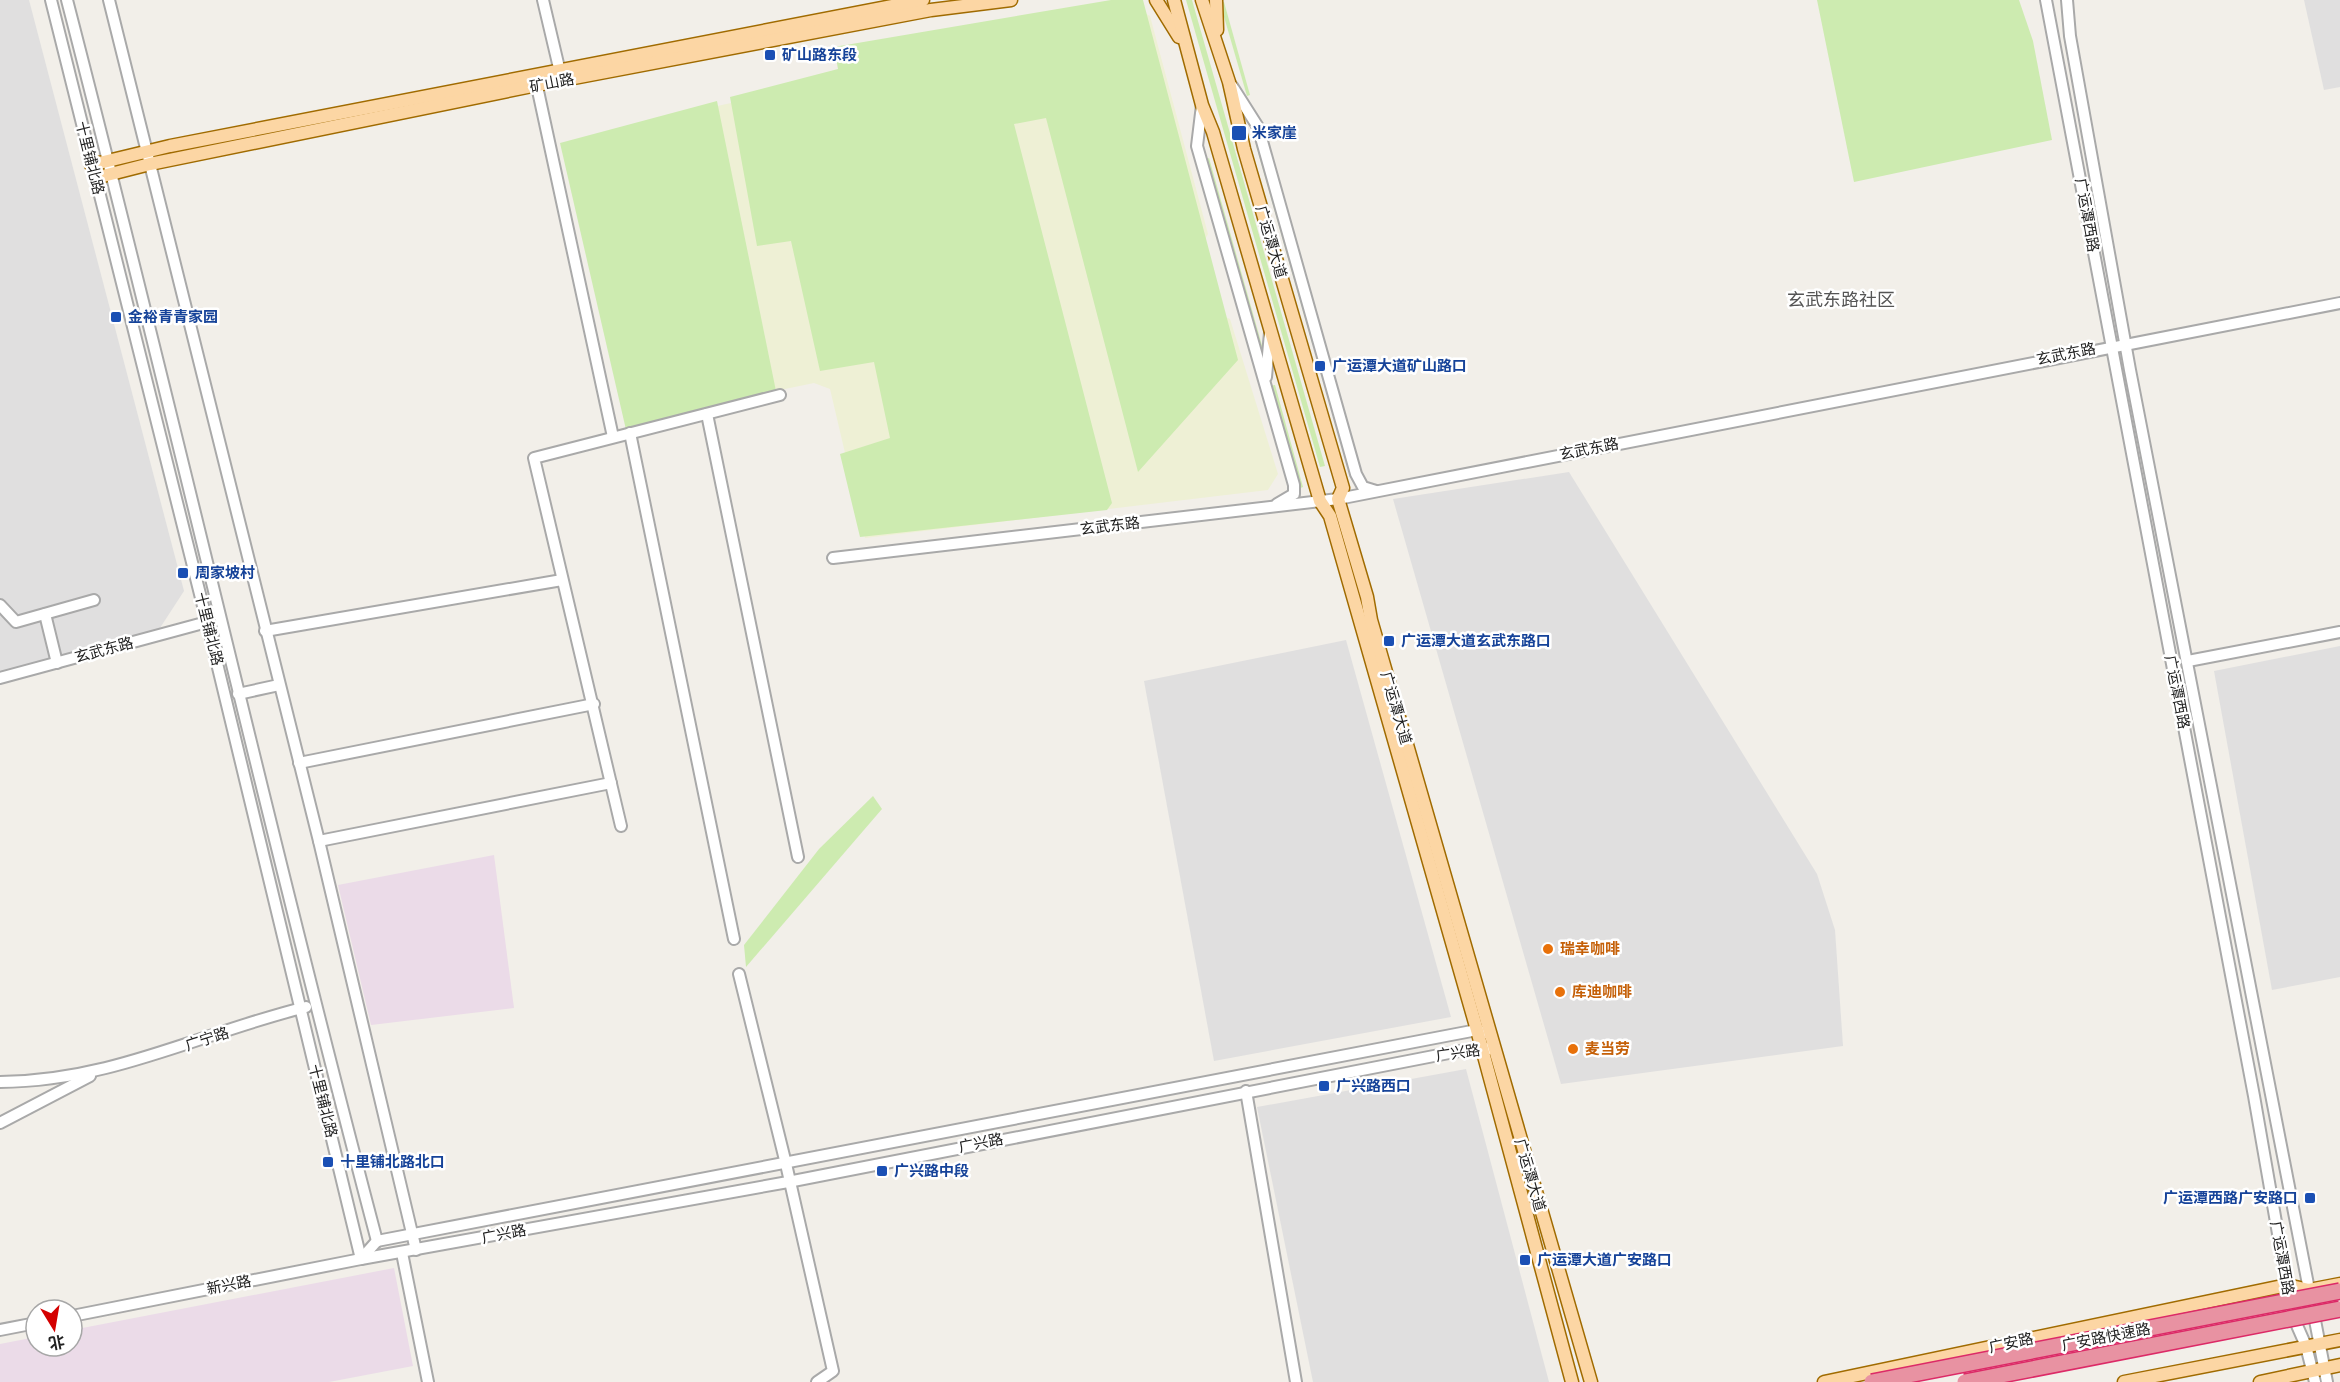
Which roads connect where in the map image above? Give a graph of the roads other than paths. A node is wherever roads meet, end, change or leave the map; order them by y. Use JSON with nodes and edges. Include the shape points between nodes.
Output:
{"nodes":[{"id":1,"x":51,"y":0,"type":"edge"},
{"id":2,"x":67,"y":0,"type":"edge"},
{"id":3,"x":110,"y":0,"type":"edge"},
{"id":4,"x":543,"y":0,"type":"edge"},
{"id":5,"x":923,"y":0,"type":"edge"},
{"id":6,"x":1011,"y":0,"type":"edge"},
{"id":7,"x":1156,"y":0,"type":"edge"},
{"id":8,"x":1174,"y":0,"type":"edge"},
{"id":9,"x":1202,"y":0,"type":"edge"},
{"id":10,"x":1216,"y":0,"type":"edge"},
{"id":11,"x":2046,"y":0,"type":"edge"},
{"id":12,"x":2067,"y":0,"type":"edge"},
{"id":13,"x":1218,"y":46,"type":"junction"},
{"id":14,"x":1190,"y":58,"type":"junction"},
{"id":15,"x":560,"y":72,"type":"junction"},
{"id":16,"x":536,"y":81,"type":"junction"},
{"id":17,"x":1229,"y":82,"type":"junction"},
{"id":18,"x":1202,"y":105,"type":"junction"},
{"id":19,"x":147,"y":150,"type":"junction"},
{"id":20,"x":108,"y":160,"type":"junction"},
{"id":21,"x":150,"y":164,"type":"junction"},
{"id":22,"x":91,"y":165,"type":"junction"},
{"id":23,"x":113,"y":173,"type":"junction"},
{"id":24,"x":94,"y":178,"type":"junction"},
{"id":25,"x":2340,"y":303,"type":"edge"},
{"id":26,"x":1270,"y":333,"type":"junction"},
{"id":27,"x":2125,"y":343,"type":"junction"},
{"id":28,"x":2111,"y":345,"type":"junction"},
{"id":29,"x":1265,"y":384,"type":"junction"},
{"id":30,"x":780,"y":395,"type":"dead end"},
{"id":31,"x":707,"y":414,"type":"junction"},
{"id":32,"x":630,"y":433,"type":"junction"},
{"id":33,"x":613,"y":437,"type":"junction"},
{"id":34,"x":1382,"y":490,"type":"junction"},
{"id":35,"x":1338,"y":499,"type":"junction"},
{"id":36,"x":1320,"y":501,"type":"junction"},
{"id":37,"x":1264,"y":508,"type":"junction"},
{"id":38,"x":833,"y":558,"type":"dead end"},
{"id":39,"x":562,"y":580,"type":"junction"},
{"id":40,"x":94,"y":600,"type":"dead end"},
{"id":41,"x":0,"y":605,"type":"edge"},
{"id":42,"x":45,"y":614,"type":"junction"},
{"id":43,"x":207,"y":622,"type":"junction"},
{"id":44,"x":266,"y":631,"type":"junction"},
{"id":45,"x":2340,"y":632,"type":"edge"},
{"id":46,"x":2188,"y":661,"type":"junction"},
{"id":47,"x":57,"y":663,"type":"junction"},
{"id":48,"x":0,"y":678,"type":"edge"},
{"id":49,"x":279,"y":685,"type":"junction"},
{"id":50,"x":238,"y":694,"type":"junction"},
{"id":51,"x":594,"y":704,"type":"junction"},
{"id":52,"x":299,"y":763,"type":"junction"},
{"id":53,"x":611,"y":783,"type":"junction"},
{"id":54,"x":621,"y":826,"type":"dead end"},
{"id":55,"x":319,"y":841,"type":"junction"},
{"id":56,"x":798,"y":857,"type":"dead end"},
{"id":57,"x":734,"y":939,"type":"dead end"},
{"id":58,"x":739,"y":974,"type":"dead end"},
{"id":59,"x":315,"y":1005,"type":"junction"},
{"id":60,"x":301,"y":1008,"type":"junction"},
{"id":61,"x":1477,"y":1030,"type":"junction"},
{"id":62,"x":1490,"y":1036,"type":"junction"},
{"id":63,"x":1480,"y":1047,"type":"junction"},
{"id":64,"x":1495,"y":1050,"type":"junction"},
{"id":65,"x":98,"y":1072,"type":"junction"},
{"id":66,"x":0,"y":1082,"type":"edge"},
{"id":67,"x":1246,"y":1091,"type":"junction"},
{"id":68,"x":0,"y":1123,"type":"edge"},
{"id":69,"x":786,"y":1164,"type":"junction"},
{"id":70,"x":788,"y":1182,"type":"junction"},
{"id":71,"x":414,"y":1236,"type":"junction"},
{"id":72,"x":377,"y":1241,"type":"junction"},
{"id":73,"x":416,"y":1251,"type":"junction"},
{"id":74,"x":402,"y":1253,"type":"junction"},
{"id":75,"x":361,"y":1259,"type":"junction"},
{"id":76,"x":2340,"y":1284,"type":"edge"},
{"id":77,"x":2287,"y":1285,"type":"junction"},
{"id":78,"x":2309,"y":1290,"type":"junction"},
{"id":79,"x":2340,"y":1291,"type":"edge"},
{"id":80,"x":2340,"y":1304,"type":"edge"},
{"id":81,"x":2340,"y":1309,"type":"edge"},
{"id":82,"x":2312,"y":1310,"type":"junction"},
{"id":83,"x":84,"y":1314,"type":"edge"},
{"id":84,"x":2292,"y":1314,"type":"junction"},
{"id":85,"x":24,"y":1325,"type":"edge"},
{"id":86,"x":0,"y":1330,"type":"edge"},
{"id":87,"x":2340,"y":1340,"type":"edge"},
{"id":88,"x":2320,"y":1344,"type":"junction"},
{"id":89,"x":2306,"y":1346,"type":"junction"},
{"id":90,"x":2340,"y":1365,"type":"edge"},
{"id":91,"x":2318,"y":1374,"type":"edge"},
{"id":92,"x":428,"y":1382,"type":"edge"},
{"id":93,"x":817,"y":1382,"type":"edge"},
{"id":94,"x":1296,"y":1382,"type":"edge"},
{"id":95,"x":1572,"y":1382,"type":"edge"},
{"id":96,"x":1591,"y":1382,"type":"edge"},
{"id":97,"x":1824,"y":1382,"type":"edge"},
{"id":98,"x":1872,"y":1382,"type":"edge"},
{"id":99,"x":1967,"y":1382,"type":"edge"},
{"id":100,"x":2124,"y":1382,"type":"edge"},
{"id":101,"x":2260,"y":1382,"type":"edge"},
{"id":102,"x":2326,"y":1382,"type":"edge"}],
"edges":[{"from":1,"to":22,"type":"street","name":"十里铺北路"},
{"from":2,"to":20,"type":"street","name":"十里铺北路"},
{"from":3,"to":19,"type":"street"},
{"from":4,"to":15,"type":"street"},
{"from":5,"to":15,"type":"main road","name":"矿山路"},
{"from":6,"to":16,"type":"main road","name":"矿山路","via":[[931,10]]},
{"from":7,"to":14,"type":"main road"},
{"from":8,"to":14,"type":"main road","name":"广运潭大道"},
{"from":9,"to":13,"type":"main road","name":"广运潭大道"},
{"from":10,"to":13,"type":"main road"},
{"from":11,"to":28,"type":"street","name":"广运潭西路"},
{"from":12,"to":27,"type":"street","name":"广运潭西路","via":[[2070,36]]},
{"from":13,"to":17,"type":"main road","name":"广运潭大道"},
{"from":14,"to":18,"type":"main road","name":"广运潭大道"},
{"from":15,"to":16,"type":"main road","name":"矿山路"},
{"from":16,"to":19,"type":"main road","name":"矿山路"},
{"from":16,"to":21,"type":"main road","name":"矿山路"},
{"from":16,"to":33,"type":"street"},
{"from":17,"to":34,"type":"street","via":[[1258,127],[1356,474],[1364,487]]},
{"from":17,"to":35,"type":"main road","name":"广运潭大道","via":[[1244,149],[1343,488]]},
{"from":18,"to":26,"type":"main road","name":"广运潭大道"},
{"from":18,"to":29,"type":"street","via":[[1197,146]]},
{"from":19,"to":20,"type":"main road","name":"矿山路"},
{"from":19,"to":21,"type":"street"},
{"from":20,"to":22,"type":"main road","name":"矿山路"},
{"from":20,"to":23,"type":"street","name":"十里铺北路"},
{"from":21,"to":23,"type":"main road","name":"矿山路"},
{"from":21,"to":44,"type":"street"},
{"from":22,"to":24,"type":"street","name":"十里铺北路"},
{"from":23,"to":24,"type":"main road","name":"矿山路"},
{"from":23,"to":50,"type":"street","name":"十里铺北路"},
{"from":24,"to":43,"type":"street","name":"十里铺北路"},
{"from":25,"to":27,"type":"street","name":"玄武东路"},
{"from":26,"to":29,"type":"street"},
{"from":26,"to":36,"type":"main road","name":"广运潭大道"},
{"from":27,"to":28,"type":"street","name":"玄武东路"},
{"from":27,"to":46,"type":"street","name":"广运潭西路"},
{"from":28,"to":34,"type":"street","name":"玄武东路"},
{"from":28,"to":77,"type":"street","name":"广运潭西路"},
{"from":29,"to":37,"type":"street","via":[[1295,489],[1287,500]]},
{"from":30,"to":31,"type":"street"},
{"from":31,"to":32,"type":"street"},
{"from":31,"to":56,"type":"street"},
{"from":32,"to":33,"type":"street"},
{"from":32,"to":57,"type":"street"},
{"from":33,"to":39,"type":"street","via":[[534,458]]},
{"from":34,"to":35,"type":"street","name":"玄武东路"},
{"from":35,"to":36,"type":"street","name":"玄武东路"},
{"from":35,"to":62,"type":"main road","name":"广运潭大道"},
{"from":36,"to":37,"type":"street","name":"玄武东路"},
{"from":36,"to":61,"type":"main road","name":"广运潭大道","via":[[1330,516]]},
{"from":37,"to":38,"type":"street","name":"玄武东路"},
{"from":39,"to":44,"type":"street"},
{"from":39,"to":51,"type":"street"},
{"from":40,"to":42,"type":"street"},
{"from":41,"to":42,"type":"street","via":[[16,622]]},
{"from":42,"to":47,"type":"street"},
{"from":43,"to":47,"type":"street","name":"玄武东路"},
{"from":43,"to":60,"type":"street","name":"十里铺北路"},
{"from":44,"to":49,"type":"street"},
{"from":45,"to":46,"type":"street"},
{"from":46,"to":78,"type":"street","name":"广运潭西路"},
{"from":47,"to":48,"type":"street","name":"玄武东路"},
{"from":49,"to":50,"type":"street"},
{"from":49,"to":52,"type":"street"},
{"from":50,"to":59,"type":"street","name":"十里铺北路"},
{"from":51,"to":52,"type":"street"},
{"from":51,"to":53,"type":"street"},
{"from":52,"to":55,"type":"street"},
{"from":53,"to":54,"type":"street"},
{"from":53,"to":55,"type":"street"},
{"from":55,"to":71,"type":"street"},
{"from":58,"to":69,"type":"street"},
{"from":59,"to":60,"type":"street","name":"广宁路"},
{"from":59,"to":72,"type":"street","name":"十里铺北路"},
{"from":60,"to":65,"type":"street","name":"广宁路"},
{"from":60,"to":75,"type":"street","name":"十里铺北路"},
{"from":61,"to":62,"type":"street","name":"广兴路"},
{"from":61,"to":63,"type":"main road","name":"广运潭大道"},
{"from":61,"to":69,"type":"street","name":"广兴路"},
{"from":62,"to":64,"type":"main road","name":"广运潭大道"},
{"from":63,"to":64,"type":"street","name":"广兴路"},
{"from":63,"to":67,"type":"street","name":"广兴路"},
{"from":63,"to":95,"type":"main road","name":"广运潭大道"},
{"from":64,"to":96,"type":"main road","name":"广运潭大道"},
{"from":65,"to":66,"type":"street","name":"广宁路","via":[[46,1081]]},
{"from":65,"to":68,"type":"street","name":"广宁路"},
{"from":67,"to":70,"type":"street","name":"广兴路"},
{"from":67,"to":94,"type":"street"},
{"from":69,"to":70,"type":"street"},
{"from":69,"to":71,"type":"street","name":"广兴路"},
{"from":70,"to":73,"type":"street","name":"广兴路"},
{"from":70,"to":93,"type":"street","via":[[832,1371]]},
{"from":71,"to":72,"type":"street","name":"广兴路"},
{"from":71,"to":73,"type":"street"},
{"from":72,"to":75,"type":"street"},
{"from":73,"to":74,"type":"street","name":"广兴路"},
{"from":74,"to":75,"type":"street","name":"广兴路"},
{"from":74,"to":92,"type":"street"},
{"from":75,"to":83,"type":"street","name":"新兴路"},
{"from":76,"to":78,"type":"main road","name":"广安路"},
{"from":77,"to":78,"type":"main road","name":"广安路"},
{"from":77,"to":84,"type":"street","name":"广运潭西路"},
{"from":77,"to":97,"type":"main road","name":"广安路"},
{"from":78,"to":82,"type":"street","name":"广运潭西路"},
{"from":79,"to":98,"type":"highway","name":"广安路快速路","bridge":true},
{"from":80,"to":82,"type":"main road"},
{"from":81,"to":99,"type":"highway","name":"广安路快速路","bridge":true},
{"from":82,"to":84,"type":"main road"},
{"from":82,"to":88,"type":"street","name":"广运潭西路"},
{"from":84,"to":89,"type":"street","name":"广运潭西路"},
{"from":84,"to":99,"type":"main road"},
{"from":85,"to":86,"type":"street"},
{"from":87,"to":88,"type":"main road"},
{"from":88,"to":89,"type":"main road"},
{"from":88,"to":91,"type":"street","name":"广运潭西路"},
{"from":89,"to":91,"type":"street","name":"广运潭西路"},
{"from":89,"to":100,"type":"main road"},
{"from":90,"to":91,"type":"main road"},
{"from":91,"to":101,"type":"main road"},
{"from":91,"to":102,"type":"street","name":"广运潭西路"}]}
